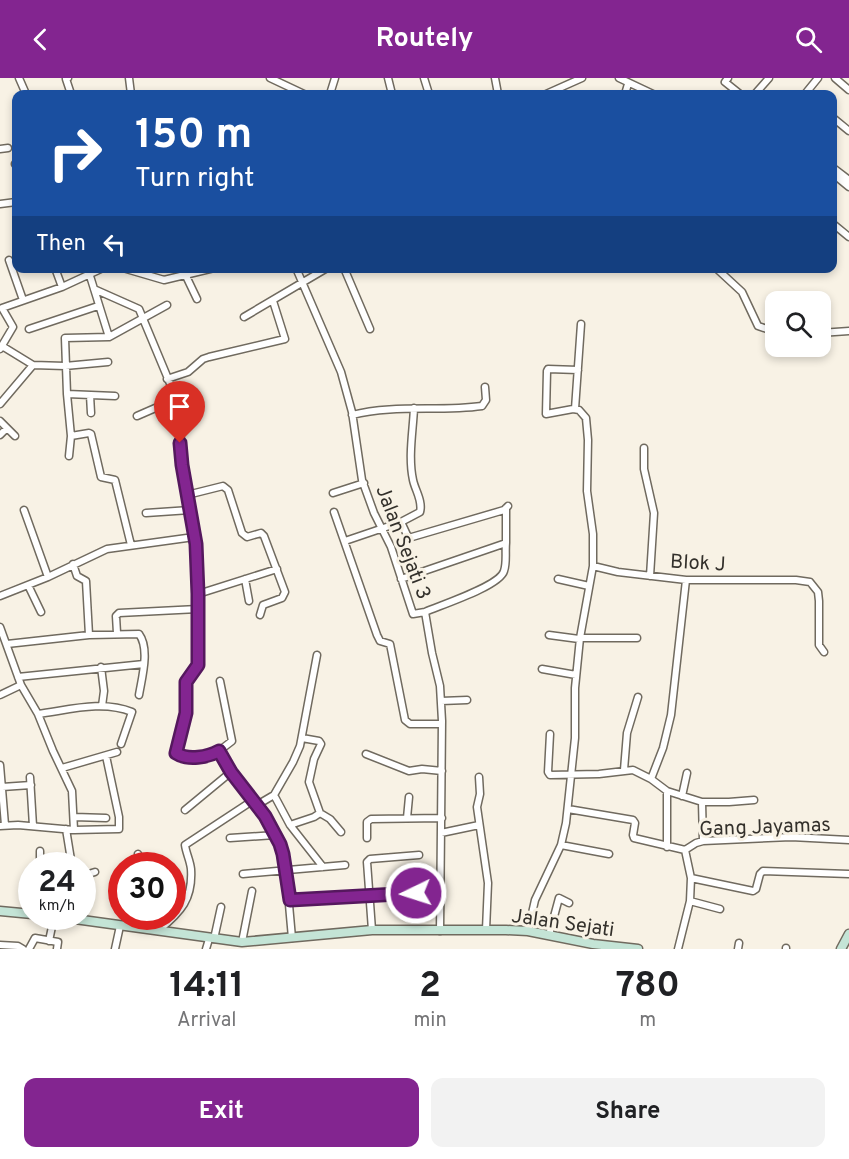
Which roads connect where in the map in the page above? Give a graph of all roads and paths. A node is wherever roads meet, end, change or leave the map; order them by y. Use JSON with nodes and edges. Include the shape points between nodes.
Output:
{"nodes":[{"id":1,"x":270,"y":78,"type":"edge"},
{"id":2,"x":582,"y":78,"type":"edge"},
{"id":3,"x":619,"y":78,"type":"edge"},
{"id":4,"x":769,"y":78,"type":"edge"},
{"id":5,"x":819,"y":78,"type":"edge"},
{"id":6,"x":835,"y":78,"type":"edge"},
{"id":7,"x":628,"y":84,"type":"junction"},
{"id":8,"x":296,"y":90,"type":"edge"},
{"id":9,"x":555,"y":90,"type":"edge"},
{"id":10,"x":626,"y":90,"type":"edge"},
{"id":11,"x":642,"y":90,"type":"edge"},
{"id":12,"x":758,"y":90,"type":"edge"},
{"id":13,"x":809,"y":90,"type":"edge"},
{"id":14,"x":849,"y":90,"type":"edge"},
{"id":15,"x":837,"y":121,"type":"edge"},
{"id":16,"x":849,"y":132,"type":"edge"},
{"id":17,"x":8,"y":148,"type":"dead end"},
{"id":18,"x":0,"y":149,"type":"edge"},
{"id":19,"x":837,"y":171,"type":"edge"},
{"id":20,"x":837,"y":177,"type":"edge"},
{"id":21,"x":849,"y":180,"type":"edge"},
{"id":22,"x":849,"y":187,"type":"edge"},
{"id":23,"x":837,"y":227,"type":"edge"},
{"id":24,"x":849,"y":237,"type":"edge"},
{"id":25,"x":9,"y":260,"type":"dead end"},
{"id":26,"x":12,"y":269,"type":"edge"},
{"id":27,"x":14,"y":273,"type":"edge"},
{"id":28,"x":57,"y":273,"type":"edge"},
{"id":29,"x":95,"y":273,"type":"edge"},
{"id":30,"x":140,"y":273,"type":"edge"},
{"id":31,"x":196,"y":273,"type":"edge"},
{"id":32,"x":298,"y":273,"type":"edge"},
{"id":33,"x":318,"y":273,"type":"edge"},
{"id":34,"x":346,"y":273,"type":"edge"},
{"id":35,"x":721,"y":273,"type":"edge"},
{"id":36,"x":90,"y":276,"type":"junction"},
{"id":37,"x":186,"y":276,"type":"junction"},
{"id":38,"x":302,"y":282,"type":"junction"},
{"id":39,"x":62,"y":287,"type":"junction"},
{"id":40,"x":94,"y":289,"type":"junction"},
{"id":41,"x":197,"y":299,"type":"dead end"},
{"id":42,"x":23,"y":300,"type":"junction"},
{"id":43,"x":273,"y":301,"type":"junction"},
{"id":44,"x":167,"y":304,"type":"dead end"},
{"id":45,"x":1,"y":306,"type":"edge"},
{"id":46,"x":98,"y":306,"type":"junction"},
{"id":47,"x":142,"y":317,"type":"junction"},
{"id":48,"x":244,"y":317,"type":"dead end"},
{"id":49,"x":580,"y":324,"type":"dead end"},
{"id":50,"x":765,"y":328,"type":"edge"},
{"id":51,"x":29,"y":329,"type":"dead end"},
{"id":52,"x":370,"y":329,"type":"dead end"},
{"id":53,"x":849,"y":331,"type":"edge"},
{"id":54,"x":831,"y":332,"type":"edge"},
{"id":55,"x":109,"y":337,"type":"junction"},
{"id":56,"x":1,"y":348,"type":"edge"},
{"id":57,"x":108,"y":362,"type":"dead end"},
{"id":58,"x":33,"y":365,"type":"junction"},
{"id":59,"x":65,"y":366,"type":"junction"},
{"id":60,"x":578,"y":370,"type":"junction"},
{"id":61,"x":167,"y":379,"type":"junction"},
{"id":62,"x":485,"y":387,"type":"dead end"},
{"id":63,"x":67,"y":394,"type":"junction"},
{"id":64,"x":90,"y":395,"type":"junction"},
{"id":65,"x":115,"y":396,"type":"dead end"},
{"id":66,"x":176,"y":399,"type":"junction"},
{"id":67,"x":0,"y":404,"type":"edge"},
{"id":68,"x":414,"y":408,"type":"junction"},
{"id":69,"x":575,"y":409,"type":"junction"},
{"id":70,"x":91,"y":413,"type":"dead end"},
{"id":71,"x":352,"y":415,"type":"junction"},
{"id":72,"x":137,"y":416,"type":"dead end"},
{"id":73,"x":0,"y":421,"type":"edge"},
{"id":74,"x":7,"y":428,"type":"junction"},
{"id":75,"x":0,"y":435,"type":"edge"},
{"id":76,"x":15,"y":436,"type":"dead end"},
{"id":77,"x":71,"y":436,"type":"junction"},
{"id":78,"x":644,"y":448,"type":"dead end"},
{"id":79,"x":69,"y":456,"type":"dead end"},
{"id":80,"x":364,"y":483,"type":"junction"},
{"id":81,"x":333,"y":493,"type":"dead end"},
{"id":82,"x":187,"y":495,"type":"junction"},
{"id":83,"x":24,"y":510,"type":"dead end"},
{"id":84,"x":190,"y":510,"type":"junction"},
{"id":85,"x":334,"y":512,"type":"dead end"},
{"id":86,"x":146,"y":513,"type":"dead end"},
{"id":87,"x":401,"y":522,"type":"junction"},
{"id":88,"x":381,"y":528,"type":"junction"},
{"id":89,"x":194,"y":537,"type":"junction"},
{"id":90,"x":345,"y":541,"type":"junction"},
{"id":91,"x":506,"y":543,"type":"junction"},
{"id":92,"x":131,"y":545,"type":"junction"},
{"id":93,"x":73,"y":564,"type":"junction"},
{"id":94,"x":593,"y":566,"type":"junction"},
{"id":95,"x":277,"y":569,"type":"junction"},
{"id":96,"x":650,"y":576,"type":"junction"},
{"id":97,"x":48,"y":577,"type":"junction"},
{"id":98,"x":245,"y":579,"type":"junction"},
{"id":99,"x":401,"y":579,"type":"junction"},
{"id":100,"x":558,"y":579,"type":"dead end"},
{"id":101,"x":686,"y":580,"type":"junction"},
{"id":102,"x":28,"y":585,"type":"junction"},
{"id":103,"x":590,"y":586,"type":"junction"},
{"id":104,"x":198,"y":594,"type":"junction"},
{"id":105,"x":0,"y":596,"type":"edge"},
{"id":106,"x":249,"y":601,"type":"dead end"},
{"id":107,"x":198,"y":609,"type":"junction"},
{"id":108,"x":40,"y":612,"type":"dead end"},
{"id":109,"x":425,"y":612,"type":"junction"},
{"id":110,"x":260,"y":615,"type":"dead end"},
{"id":111,"x":0,"y":627,"type":"edge"},
{"id":112,"x":117,"y":633,"type":"junction"},
{"id":113,"x":89,"y":635,"type":"junction"},
{"id":114,"x":549,"y":635,"type":"dead end"},
{"id":115,"x":580,"y":638,"type":"junction"},
{"id":116,"x":637,"y":638,"type":"dead end"},
{"id":117,"x":6,"y":644,"type":"junction"},
{"id":118,"x":824,"y":652,"type":"dead end"},
{"id":119,"x":317,"y":655,"type":"dead end"},
{"id":120,"x":144,"y":663,"type":"junction"},
{"id":121,"x":101,"y":667,"type":"junction"},
{"id":122,"x":542,"y":669,"type":"dead end"},
{"id":123,"x":576,"y":675,"type":"junction"},
{"id":124,"x":18,"y":677,"type":"junction"},
{"id":125,"x":220,"y":681,"type":"dead end"},
{"id":126,"x":21,"y":685,"type":"junction"},
{"id":127,"x":0,"y":695,"type":"edge"},
{"id":128,"x":139,"y":695,"type":"dead end"},
{"id":129,"x":639,"y":697,"type":"dead end"},
{"id":130,"x":467,"y":700,"type":"dead end"},
{"id":131,"x":441,"y":701,"type":"junction"},
{"id":132,"x":102,"y":706,"type":"junction"},
{"id":133,"x":38,"y":714,"type":"junction"},
{"id":134,"x":442,"y":724,"type":"junction"},
{"id":135,"x":550,"y":734,"type":"dead end"},
{"id":136,"x":302,"y":738,"type":"junction"},
{"id":137,"x":121,"y":744,"type":"dead end"},
{"id":138,"x":219,"y":751,"type":"junction"},
{"id":139,"x":117,"y":752,"type":"dead end"},
{"id":140,"x":366,"y":754,"type":"dead end"},
{"id":141,"x":106,"y":756,"type":"junction"},
{"id":142,"x":0,"y":765,"type":"edge"},
{"id":143,"x":62,"y":768,"type":"junction"},
{"id":144,"x":624,"y":770,"type":"junction"},
{"id":145,"x":442,"y":771,"type":"junction"},
{"id":146,"x":231,"y":772,"type":"junction"},
{"id":147,"x":687,"y":773,"type":"dead end"},
{"id":148,"x":570,"y":775,"type":"junction"},
{"id":149,"x":30,"y":777,"type":"dead end"},
{"id":150,"x":479,"y":777,"type":"dead end"},
{"id":151,"x":651,"y":779,"type":"junction"},
{"id":152,"x":31,"y":785,"type":"junction"},
{"id":153,"x":2,"y":787,"type":"junction"},
{"id":154,"x":667,"y":791,"type":"junction"},
{"id":155,"x":274,"y":795,"type":"junction"},
{"id":156,"x":682,"y":796,"type":"junction"},
{"id":157,"x":409,"y":797,"type":"dead end"},
{"id":158,"x":754,"y":800,"type":"dead end"},
{"id":159,"x":702,"y":802,"type":"junction"},
{"id":160,"x":255,"y":803,"type":"junction"},
{"id":161,"x":185,"y":810,"type":"dead end"},
{"id":162,"x":568,"y":810,"type":"junction"},
{"id":163,"x":320,"y":813,"type":"junction"},
{"id":164,"x":74,"y":817,"type":"junction"},
{"id":165,"x":106,"y":818,"type":"dead end"},
{"id":166,"x":407,"y":818,"type":"junction"},
{"id":167,"x":442,"y":818,"type":"junction"},
{"id":168,"x":2,"y":825,"type":"edge"},
{"id":169,"x":290,"y":825,"type":"junction"},
{"id":170,"x":479,"y":825,"type":"junction"},
{"id":171,"x":33,"y":826,"type":"junction"},
{"id":172,"x":66,"y":830,"type":"junction"},
{"id":173,"x":74,"y":830,"type":"junction"},
{"id":174,"x":341,"y":832,"type":"dead end"},
{"id":175,"x":441,"y":833,"type":"junction"},
{"id":176,"x":275,"y":835,"type":"junction"},
{"id":177,"x":230,"y":838,"type":"dead end"},
{"id":178,"x":367,"y":838,"type":"dead end"},
{"id":179,"x":849,"y":840,"type":"edge"},
{"id":180,"x":703,"y":842,"type":"junction"},
{"id":181,"x":561,"y":845,"type":"junction"},
{"id":182,"x":667,"y":847,"type":"junction"},
{"id":183,"x":685,"y":850,"type":"junction"},
{"id":184,"x":70,"y":852,"type":"edge"},
{"id":185,"x":609,"y":854,"type":"dead end"},
{"id":186,"x":419,"y":855,"type":"dead end"},
{"id":187,"x":345,"y":865,"type":"dead end"},
{"id":188,"x":323,"y":867,"type":"junction"},
{"id":189,"x":286,"y":871,"type":"junction"},
{"id":190,"x":243,"y":874,"type":"dead end"},
{"id":191,"x":849,"y":874,"type":"edge"},
{"id":192,"x":691,"y":878,"type":"junction"},
{"id":193,"x":252,"y":891,"type":"dead end"},
{"id":194,"x":439,"y":891,"type":"junction"},
{"id":195,"x":369,"y":896,"type":"junction"},
{"id":196,"x":186,"y":899,"type":"edge"},
{"id":197,"x":290,"y":900,"type":"junction"},
{"id":198,"x":690,"y":901,"type":"junction"},
{"id":199,"x":568,"y":903,"type":"dead end"},
{"id":200,"x":221,"y":907,"type":"dead end"},
{"id":201,"x":720,"y":909,"type":"dead end"},
{"id":202,"x":0,"y":911,"type":"edge"},
{"id":203,"x":18,"y":913,"type":"edge"},
{"id":204,"x":51,"y":930,"type":"edge"},
{"id":205,"x":119,"y":930,"type":"edge"},
{"id":206,"x":159,"y":930,"type":"edge"},
{"id":207,"x":372,"y":930,"type":"junction"},
{"id":208,"x":486,"y":930,"type":"junction"},
{"id":209,"x":440,"y":931,"type":"junction"},
{"id":210,"x":528,"y":931,"type":"junction"},
{"id":211,"x":849,"y":934,"type":"edge"},
{"id":212,"x":549,"y":935,"type":"junction"},
{"id":213,"x":292,"y":938,"type":"junction"},
{"id":214,"x":212,"y":939,"type":"junction"},
{"id":215,"x":49,"y":941,"type":"junction"},
{"id":216,"x":0,"y":945,"type":"edge"},
{"id":217,"x":245,"y":945,"type":"edge"},
{"id":218,"x":583,"y":946,"type":"edge"},
{"id":219,"x":620,"y":948,"type":"edge"},
{"id":220,"x":23,"y":949,"type":"edge"},
{"id":221,"x":29,"y":949,"type":"edge"},
{"id":222,"x":57,"y":949,"type":"edge"},
{"id":223,"x":115,"y":949,"type":"edge"},
{"id":224,"x":206,"y":949,"type":"edge"},
{"id":225,"x":638,"y":949,"type":"edge"},
{"id":226,"x":678,"y":949,"type":"edge"},
{"id":227,"x":841,"y":949,"type":"edge"}],
"edges":[{"from":1,"to":8,"type":"street"},
{"from":2,"to":9,"type":"street"},
{"from":3,"to":7,"type":"street"},
{"from":4,"to":12,"type":"street"},
{"from":5,"to":13,"type":"street"},
{"from":6,"to":14,"type":"street"},
{"from":7,"to":10,"type":"street"},
{"from":7,"to":11,"type":"street"},
{"from":15,"to":16,"type":"street"},
{"from":17,"to":18,"type":"street"},
{"from":19,"to":21,"type":"street"},
{"from":20,"to":22,"type":"street"},
{"from":23,"to":24,"type":"street"},
{"from":25,"to":26,"type":"street"},
{"from":27,"to":42,"type":"street"},
{"from":28,"to":39,"type":"street"},
{"from":29,"to":36,"type":"street"},
{"from":30,"to":37,"type":"street","via":[[164,280]]},
{"from":31,"to":37,"type":"street"},
{"from":32,"to":38,"type":"street","name":"Jalan Sejati 3"},
{"from":33,"to":38,"type":"street"},
{"from":34,"to":52,"type":"street"},
{"from":35,"to":50,"type":"street","via":[[741,292],[758,326]]},
{"from":36,"to":39,"type":"street"},
{"from":36,"to":40,"type":"street"},
{"from":37,"to":41,"type":"street"},
{"from":38,"to":43,"type":"street"},
{"from":38,"to":71,"type":"street","name":"Jalan Sejati 3","via":[[341,372]]},
{"from":39,"to":42,"type":"street"},
{"from":40,"to":46,"type":"street"},
{"from":40,"to":47,"type":"street","via":[[135,306]]},
{"from":42,"to":45,"type":"street"},
{"from":43,"to":48,"type":"street"},
{"from":43,"to":61,"type":"street","via":[[285,339],[203,359],[188,372]]},
{"from":44,"to":47,"type":"street"},
{"from":45,"to":56,"type":"street","via":[[13,327]]},
{"from":46,"to":51,"type":"street"},
{"from":46,"to":55,"type":"street"},
{"from":47,"to":55,"type":"street"},
{"from":47,"to":61,"type":"street"},
{"from":49,"to":60,"type":"street"},
{"from":53,"to":54,"type":"street"},
{"from":55,"to":59,"type":"street","via":[[65,339]]},
{"from":56,"to":58,"type":"street"},
{"from":57,"to":59,"type":"street"},
{"from":58,"to":59,"type":"street"},
{"from":58,"to":67,"type":"street"},
{"from":59,"to":63,"type":"street"},
{"from":60,"to":69,"type":"street"},
{"from":60,"to":69,"type":"street","via":[[548,369],[546,375],[546,414]]},
{"from":61,"to":66,"type":"street"},
{"from":62,"to":68,"type":"street","via":[[486,400],[482,406]]},
{"from":63,"to":64,"type":"street"},
{"from":63,"to":77,"type":"street"},
{"from":64,"to":65,"type":"street"},
{"from":64,"to":70,"type":"street"},
{"from":66,"to":72,"type":"street"},
{"from":66,"to":82,"type":"street"},
{"from":68,"to":71,"type":"street"},
{"from":68,"to":87,"type":"street","via":[[411,463],[421,507],[420,512]]},
{"from":69,"to":94,"type":"street","via":[[588,425],[587,491]]},
{"from":71,"to":80,"type":"street","name":"Jalan Sejati 3"},
{"from":73,"to":74,"type":"street"},
{"from":74,"to":75,"type":"street"},
{"from":74,"to":76,"type":"street"},
{"from":77,"to":79,"type":"street"},
{"from":77,"to":92,"type":"street","via":[[92,434],[101,477],[115,480]]},
{"from":78,"to":96,"type":"street","via":[[644,469],[654,513]]},
{"from":80,"to":81,"type":"street"},
{"from":80,"to":88,"type":"street","name":"Jalan Sejati 3"},
{"from":82,"to":84,"type":"street"},
{"from":82,"to":95,"type":"street","via":[[223,486],[228,490],[242,533],[247,537],[261,532]]},
{"from":83,"to":97,"type":"street"},
{"from":84,"to":86,"type":"street"},
{"from":84,"to":89,"type":"street"},
{"from":85,"to":90,"type":"street"},
{"from":87,"to":88,"type":"street"},
{"from":87,"to":91,"type":"street","via":[[408,537],[412,537],[507,507]]},
{"from":88,"to":90,"type":"street"},
{"from":88,"to":99,"type":"street","name":"Jalan Sejati 3"},
{"from":89,"to":92,"type":"street"},
{"from":89,"to":104,"type":"street"},
{"from":90,"to":134,"type":"street","via":[[380,641],[390,644],[405,720],[410,724]]},
{"from":91,"to":99,"type":"street"},
{"from":91,"to":109,"type":"street","via":[[500,578]]},
{"from":92,"to":93,"type":"street","via":[[107,549]]},
{"from":93,"to":97,"type":"street"},
{"from":93,"to":113,"type":"street","via":[[77,576],[86,580]]},
{"from":94,"to":96,"type":"street","name":"Blok J"},
{"from":94,"to":103,"type":"street"},
{"from":95,"to":98,"type":"street"},
{"from":95,"to":110,"type":"street","via":[[285,596],[263,605]]},
{"from":96,"to":101,"type":"street","name":"Blok J"},
{"from":97,"to":102,"type":"street"},
{"from":98,"to":104,"type":"street"},
{"from":98,"to":106,"type":"street"},
{"from":99,"to":109,"type":"street","name":"Jalan Sejati 3","via":[[413,614]]},
{"from":100,"to":103,"type":"street"},
{"from":101,"to":118,"type":"street","name":"Blok J","via":[[810,582],[818,592],[819,645]]},
{"from":101,"to":151,"type":"street","via":[[671,715]]},
{"from":102,"to":105,"type":"street"},
{"from":102,"to":108,"type":"street"},
{"from":103,"to":115,"type":"street"},
{"from":104,"to":107,"type":"street"},
{"from":107,"to":112,"type":"street","via":[[119,614]]},
{"from":107,"to":138,"type":"street","via":[[198,665],[186,682],[186,713],[176,750],[181,756],[208,757]]},
{"from":109,"to":131,"type":"street","name":"Jalan Sejati 3"},
{"from":111,"to":117,"type":"street"},
{"from":112,"to":113,"type":"street"},
{"from":112,"to":120,"type":"street","via":[[141,635]]},
{"from":113,"to":117,"type":"street"},
{"from":114,"to":115,"type":"street"},
{"from":115,"to":116,"type":"street"},
{"from":115,"to":123,"type":"street"},
{"from":117,"to":124,"type":"street"},
{"from":119,"to":136,"type":"street"},
{"from":120,"to":121,"type":"street"},
{"from":120,"to":128,"type":"street"},
{"from":121,"to":124,"type":"street"},
{"from":121,"to":132,"type":"street"},
{"from":122,"to":123,"type":"street"},
{"from":123,"to":148,"type":"street"},
{"from":124,"to":126,"type":"street"},
{"from":125,"to":138,"type":"street","via":[[232,741]]},
{"from":126,"to":127,"type":"street"},
{"from":126,"to":133,"type":"street"},
{"from":129,"to":144,"type":"street","via":[[627,733]]},
{"from":130,"to":131,"type":"street"},
{"from":131,"to":134,"type":"street","name":"Jalan Sejati 3"},
{"from":132,"to":133,"type":"street"},
{"from":132,"to":137,"type":"street","via":[[132,712]]},
{"from":133,"to":143,"type":"street"},
{"from":134,"to":145,"type":"street","name":"Jalan Sejati 3"},
{"from":135,"to":148,"type":"street","via":[[548,773]]},
{"from":136,"to":155,"type":"street"},
{"from":136,"to":163,"type":"street","via":[[321,744],[309,782]]},
{"from":138,"to":146,"type":"street"},
{"from":139,"to":141,"type":"street"},
{"from":140,"to":145,"type":"street","via":[[409,771]]},
{"from":141,"to":143,"type":"street"},
{"from":141,"to":173,"type":"street","via":[[120,826],[117,830]]},
{"from":142,"to":153,"type":"street"},
{"from":143,"to":164,"type":"street","via":[[72,791]]},
{"from":144,"to":148,"type":"street"},
{"from":144,"to":151,"type":"street"},
{"from":145,"to":167,"type":"street","name":"Jalan Sejati 3"},
{"from":146,"to":160,"type":"street"},
{"from":146,"to":161,"type":"street"},
{"from":147,"to":156,"type":"street"},
{"from":148,"to":162,"type":"street"},
{"from":149,"to":152,"type":"street"},
{"from":150,"to":170,"type":"street"},
{"from":151,"to":154,"type":"street"},
{"from":152,"to":153,"type":"street"},
{"from":152,"to":171,"type":"street"},
{"from":153,"to":168,"type":"street"},
{"from":154,"to":156,"type":"street"},
{"from":154,"to":182,"type":"street"},
{"from":155,"to":160,"type":"street"},
{"from":155,"to":169,"type":"street"},
{"from":156,"to":159,"type":"street"},
{"from":157,"to":166,"type":"street"},
{"from":158,"to":159,"type":"street"},
{"from":159,"to":180,"type":"street"},
{"from":160,"to":176,"type":"street"},
{"from":160,"to":196,"type":"street","via":[[185,845],[191,868]]},
{"from":162,"to":181,"type":"street"},
{"from":162,"to":182,"type":"street","via":[[633,820],[634,838]]},
{"from":163,"to":169,"type":"street"},
{"from":163,"to":174,"type":"street"},
{"from":164,"to":165,"type":"street"},
{"from":164,"to":173,"type":"street"},
{"from":166,"to":167,"type":"street"},
{"from":166,"to":178,"type":"street","via":[[369,820]]},
{"from":167,"to":175,"type":"street","name":"Jalan Sejati 3"},
{"from":168,"to":171,"type":"street"},
{"from":169,"to":188,"type":"street"},
{"from":170,"to":175,"type":"street"},
{"from":170,"to":208,"type":"street","via":[[488,883]]},
{"from":171,"to":172,"type":"street"},
{"from":172,"to":173,"type":"street"},
{"from":172,"to":184,"type":"street"},
{"from":175,"to":194,"type":"street","name":"Jalan Sejati 3"},
{"from":176,"to":177,"type":"street"},
{"from":176,"to":189,"type":"street"},
{"from":179,"to":180,"type":"street","name":"Gang Jayamas","via":[[791,837]]},
{"from":180,"to":183,"type":"street","name":"Gang Jayamas"},
{"from":181,"to":185,"type":"street"},
{"from":181,"to":210,"type":"street","via":[[538,892]]},
{"from":182,"to":183,"type":"street"},
{"from":183,"to":192,"type":"street"},
{"from":186,"to":195,"type":"street","via":[[369,860]]},
{"from":187,"to":188,"type":"street"},
{"from":188,"to":189,"type":"street"},
{"from":189,"to":190,"type":"street"},
{"from":189,"to":197,"type":"street"},
{"from":191,"to":192,"type":"street","via":[[764,871],[753,891]]},
{"from":192,"to":198,"type":"street"},
{"from":193,"to":217,"type":"street"},
{"from":194,"to":195,"type":"street"},
{"from":194,"to":209,"type":"street","name":"Jalan Sejati 3"},
{"from":195,"to":197,"type":"street"},
{"from":195,"to":207,"type":"street"},
{"from":197,"to":213,"type":"street"},
{"from":198,"to":201,"type":"street"},
{"from":198,"to":226,"type":"street"},
{"from":199,"to":212,"type":"street","via":[[559,898]]},
{"from":200,"to":214,"type":"street"},
{"from":202,"to":203,"type":"main road"},
{"from":204,"to":215,"type":"street"},
{"from":205,"to":223,"type":"street"},
{"from":206,"to":214,"type":"main road","name":"Jalan Sejati"},
{"from":207,"to":209,"type":"main road","name":"Jalan Sejati"},
{"from":207,"to":213,"type":"main road","name":"Jalan Sejati"},
{"from":208,"to":209,"type":"main road","name":"Jalan Sejati"},
{"from":208,"to":210,"type":"main road","name":"Jalan Sejati"},
{"from":210,"to":212,"type":"main road","name":"Jalan Sejati"},
{"from":211,"to":227,"type":"main road"},
{"from":212,"to":218,"type":"main road","name":"Jalan Sejati"},
{"from":213,"to":217,"type":"main road","name":"Jalan Sejati"},
{"from":214,"to":217,"type":"main road","name":"Jalan Sejati"},
{"from":214,"to":224,"type":"street"},
{"from":215,"to":221,"type":"street","via":[[34,939]]},
{"from":215,"to":222,"type":"street","via":[[59,943]]},
{"from":216,"to":220,"type":"street"},
{"from":218,"to":219,"type":"main road","name":"Jalan Sejati"},
{"from":219,"to":225,"type":"main road","name":"Jalan Sejati"}]}
